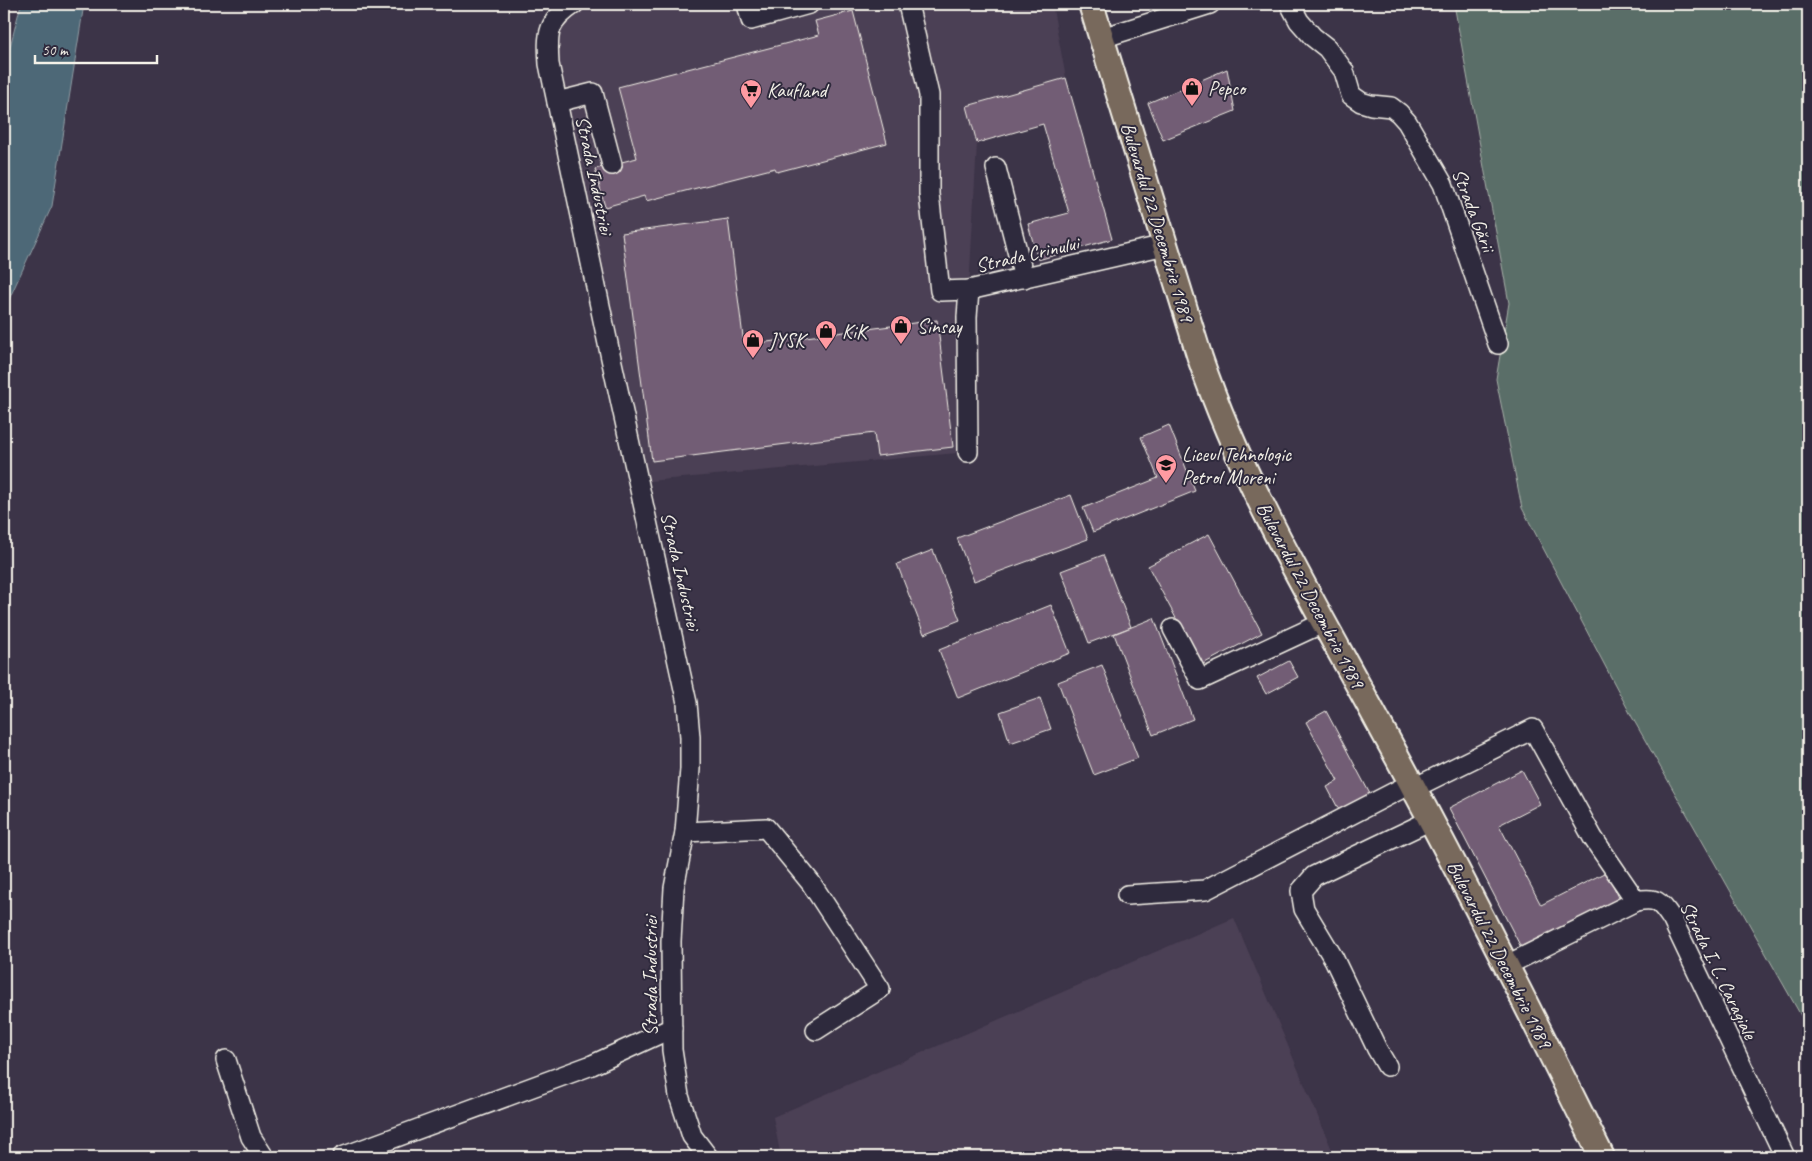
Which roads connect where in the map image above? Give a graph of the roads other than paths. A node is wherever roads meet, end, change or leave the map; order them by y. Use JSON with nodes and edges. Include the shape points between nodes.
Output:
{"nodes":[{"id":1,"x":574,"y":4,"type":"edge"},
{"id":2,"x":747,"y":4,"type":"edge"},
{"id":3,"x":808,"y":4,"type":"edge"},
{"id":4,"x":908,"y":4,"type":"edge"},
{"id":5,"x":1091,"y":4,"type":"edge"},
{"id":6,"x":1210,"y":4,"type":"edge"},
{"id":7,"x":1290,"y":4,"type":"edge"},
{"id":8,"x":1102,"y":38,"type":"junction"},
{"id":9,"x":557,"y":102,"type":"junction"},
{"id":10,"x":612,"y":165,"type":"dead end"},
{"id":11,"x":996,"y":168,"type":"dead end"},
{"id":12,"x":1165,"y":245,"type":"junction"},
{"id":13,"x":1024,"y":278,"type":"junction"},
{"id":14,"x":969,"y":290,"type":"junction"},
{"id":15,"x":1498,"y":344,"type":"dead end"},
{"id":16,"x":968,"y":452,"type":"dead end"},
{"id":17,"x":1325,"y":622,"type":"junction"},
{"id":18,"x":1172,"y":629,"type":"dead end"},
{"id":19,"x":1413,"y":786,"type":"junction"},
{"id":20,"x":1431,"y":820,"type":"junction"},
{"id":21,"x":685,"y":832,"type":"junction"},
{"id":22,"x":1127,"y":895,"type":"dead end"},
{"id":23,"x":1636,"y":901,"type":"junction"},
{"id":24,"x":1507,"y":965,"type":"junction"},
{"id":25,"x":672,"y":1028,"type":"junction"},
{"id":26,"x":816,"y":1030,"type":"dead end"},
{"id":27,"x":226,"y":1060,"type":"dead end"},
{"id":28,"x":1387,"y":1066,"type":"dead end"},
{"id":29,"x":264,"y":1157,"type":"edge"},
{"id":30,"x":342,"y":1157,"type":"edge"},
{"id":31,"x":708,"y":1157,"type":"edge"},
{"id":32,"x":1602,"y":1157,"type":"edge"},
{"id":33,"x":1785,"y":1157,"type":"edge"}],
"edges":[{"from":1,"to":9,"type":"street","name":"Strada Industriei","via":[[559,14],[550,28],[549,64]]},
{"from":2,"to":3,"type":"street","via":[[751,20]]},
{"from":4,"to":14,"type":"street","via":[[929,95],[929,194],[940,291]]},
{"from":5,"to":8,"type":"main road","name":"Bulevardul 22 Decembrie 1989"},
{"from":6,"to":8,"type":"street"},
{"from":7,"to":15,"type":"street","name":"Strada Gării","via":[[1299,21],[1327,48],[1344,71],[1351,95],[1371,106],[1391,107],[1407,122],[1443,184]]},
{"from":8,"to":12,"type":"main road","name":"Bulevardul 22 Decembrie 1989"},
{"from":9,"to":10,"type":"street","via":[[594,93]]},
{"from":9,"to":21,"type":"street","name":"Strada Industriei","via":[[687,703],[690,769]]},
{"from":11,"to":13,"type":"street"},
{"from":12,"to":13,"type":"street","name":"Strada Crinului"},
{"from":12,"to":17,"type":"main road","name":"Bulevardul 22 Decembrie 1989","via":[[1214,398],[1266,515]]},
{"from":13,"to":14,"type":"street","name":"Strada Crinului"},
{"from":14,"to":16,"type":"street","name":"Strada Crinului"},
{"from":17,"to":18,"type":"street","via":[[1200,680]]},
{"from":17,"to":19,"type":"main road","name":"Bulevardul 22 Decembrie 1989"},
{"from":19,"to":20,"type":"main road","name":"Bulevardul 22 Decembrie 1989"},
{"from":19,"to":22,"type":"street","via":[[1205,890]]},
{"from":19,"to":23,"type":"street","via":[[1533,729],[1593,838]]},
{"from":20,"to":24,"type":"main road","name":"Bulevardul 22 Decembrie 1989"},
{"from":20,"to":28,"type":"street","via":[[1314,876],[1300,891],[1304,909],[1334,959]]},
{"from":21,"to":25,"type":"street","name":"Strada Industriei","via":[[674,888],[670,941]]},
{"from":21,"to":26,"type":"street","via":[[766,828],[812,883],[880,989]]},
{"from":23,"to":24,"type":"street"},
{"from":23,"to":33,"type":"street","name":"Strada I. L. Caragiale","via":[[1656,900],[1672,919]]},
{"from":24,"to":32,"type":"main road","name":"Bulevardul 22 Decembrie 1989"},
{"from":25,"to":30,"type":"street","via":[[592,1065]]},
{"from":25,"to":31,"type":"street","name":"Strada Industriei","via":[[679,1096],[692,1136]]},
{"from":27,"to":29,"type":"street","via":[[251,1137]]}]}
